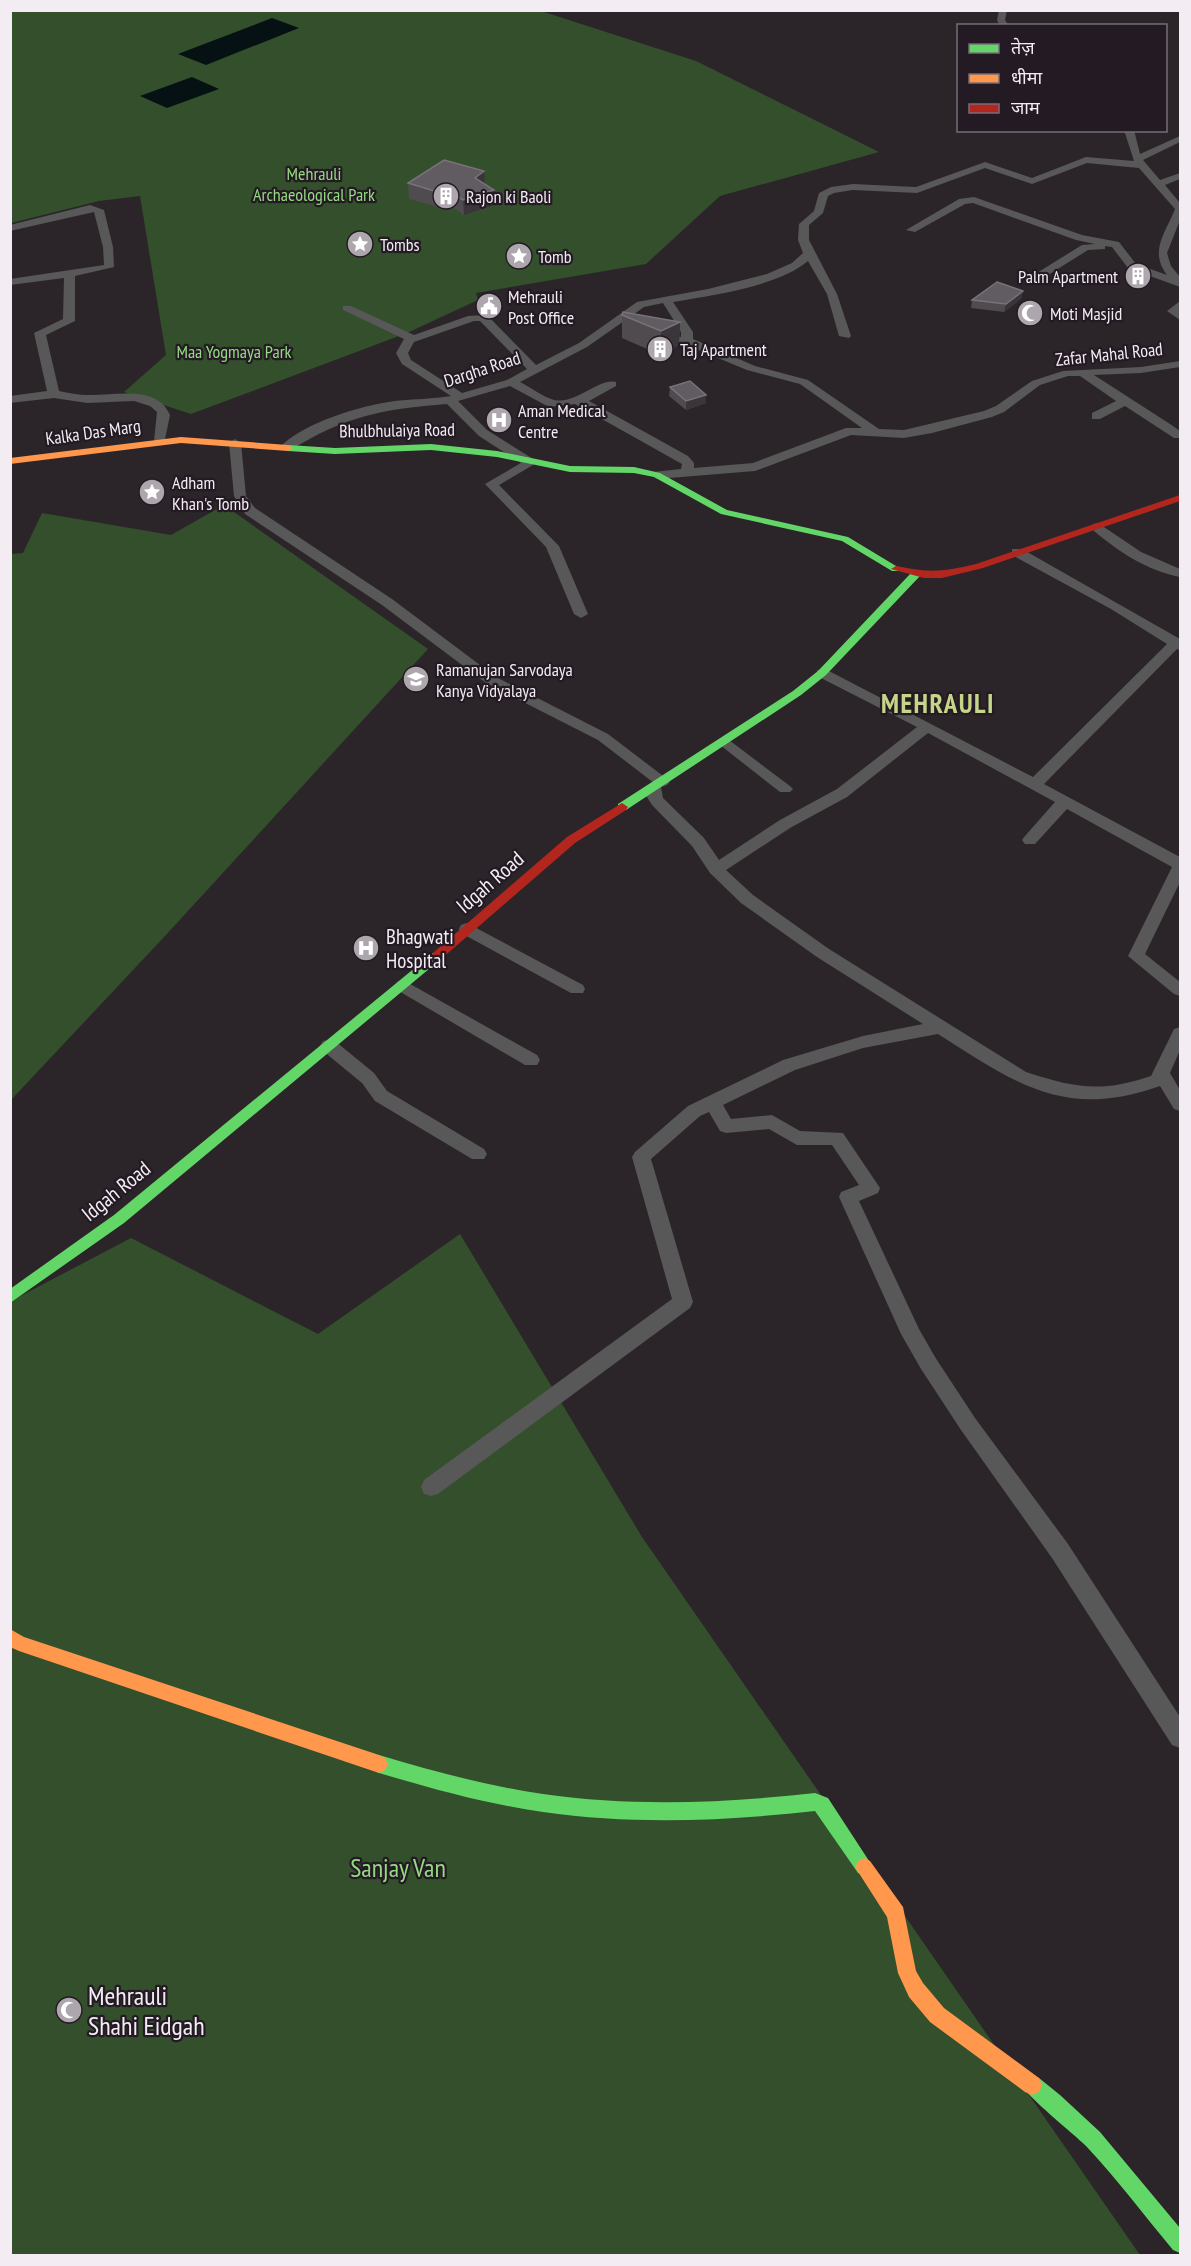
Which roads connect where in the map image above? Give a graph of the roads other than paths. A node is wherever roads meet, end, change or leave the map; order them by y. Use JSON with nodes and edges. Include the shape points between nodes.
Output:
{"nodes":[{"id":1,"x":1003,"y":10,"type":"edge"},
{"id":2,"x":1004,"y":24,"type":"edge"},
{"id":3,"x":1130,"y":132,"type":"edge"},
{"id":4,"x":1180,"y":139,"type":"edge"},
{"id":5,"x":1138,"y":162,"type":"junction"},
{"id":6,"x":1180,"y":176,"type":"edge"},
{"id":7,"x":1158,"y":184,"type":"junction"},
{"id":8,"x":917,"y":190,"type":"junction"},
{"id":9,"x":946,"y":201,"type":"junction"},
{"id":10,"x":1180,"y":215,"type":"edge"},
{"id":11,"x":10,"y":228,"type":"edge"},
{"id":12,"x":911,"y":230,"type":"dead end"},
{"id":13,"x":1118,"y":247,"type":"junction"},
{"id":14,"x":809,"y":254,"type":"junction"},
{"id":15,"x":70,"y":274,"type":"junction"},
{"id":16,"x":1036,"y":278,"type":"dead end"},
{"id":17,"x":10,"y":282,"type":"edge"},
{"id":18,"x":1180,"y":283,"type":"edge"},
{"id":19,"x":666,"y":299,"type":"junction"},
{"id":20,"x":1180,"y":304,"type":"edge"},
{"id":21,"x":347,"y":308,"type":"dead end"},
{"id":22,"x":1180,"y":317,"type":"edge"},
{"id":23,"x":641,"y":334,"type":"edge"},
{"id":24,"x":845,"y":336,"type":"dead end"},
{"id":25,"x":410,"y":339,"type":"junction"},
{"id":26,"x":687,"y":341,"type":"junction"},
{"id":27,"x":1180,"y":364,"type":"edge"},
{"id":28,"x":534,"y":370,"type":"junction"},
{"id":29,"x":1081,"y":371,"type":"junction"},
{"id":30,"x":511,"y":382,"type":"junction"},
{"id":31,"x":612,"y":384,"type":"dead end"},
{"id":32,"x":54,"y":394,"type":"junction"},
{"id":33,"x":456,"y":399,"type":"junction"},
{"id":34,"x":10,"y":400,"type":"edge"},
{"id":35,"x":580,"y":401,"type":"junction"},
{"id":36,"x":1126,"y":401,"type":"junction"},
{"id":37,"x":1095,"y":416,"type":"dead end"},
{"id":38,"x":874,"y":431,"type":"junction"},
{"id":39,"x":1178,"y":435,"type":"dead end"},
{"id":40,"x":181,"y":440,"type":"joint"},
{"id":41,"x":160,"y":441,"type":"junction"},
{"id":42,"x":235,"y":443,"type":"junction"},
{"id":43,"x":285,"y":448,"type":"junction"},
{"id":44,"x":10,"y":461,"type":"edge"},
{"id":45,"x":528,"y":461,"type":"junction"},
{"id":46,"x":687,"y":471,"type":"junction"},
{"id":47,"x":657,"y":475,"type":"junction"},
{"id":48,"x":701,"y":498,"type":"junction"},
{"id":49,"x":1180,"y":498,"type":"edge"},
{"id":50,"x":755,"y":518,"type":"junction"},
{"id":51,"x":1098,"y":527,"type":"junction"},
{"id":52,"x":1017,"y":552,"type":"junction"},
{"id":53,"x":1180,"y":573,"type":"edge"},
{"id":54,"x":916,"y":574,"type":"junction"},
{"id":55,"x":581,"y":614,"type":"dead end"},
{"id":56,"x":1178,"y":644,"type":"edge"},
{"id":57,"x":822,"y":673,"type":"junction"},
{"id":58,"x":927,"y":726,"type":"junction"},
{"id":59,"x":725,"y":742,"type":"junction"},
{"id":60,"x":658,"y":785,"type":"junction"},
{"id":61,"x":1033,"y":786,"type":"junction"},
{"id":62,"x":785,"y":789,"type":"dead end"},
{"id":63,"x":1065,"y":801,"type":"junction"},
{"id":64,"x":1030,"y":840,"type":"dead end"},
{"id":65,"x":1180,"y":865,"type":"edge"},
{"id":66,"x":716,"y":869,"type":"junction"},
{"id":67,"x":467,"y":929,"type":"junction"},
{"id":68,"x":403,"y":986,"type":"junction"},
{"id":69,"x":577,"y":989,"type":"dead end"},
{"id":70,"x":1180,"y":990,"type":"edge"},
{"id":71,"x":942,"y":1027,"type":"junction"},
{"id":72,"x":1180,"y":1033,"type":"edge"},
{"id":73,"x":329,"y":1046,"type":"junction"},
{"id":74,"x":531,"y":1060,"type":"dead end"},
{"id":75,"x":1158,"y":1078,"type":"junction"},
{"id":76,"x":712,"y":1102,"type":"junction"},
{"id":77,"x":1180,"y":1104,"type":"edge"},
{"id":78,"x":478,"y":1154,"type":"dead end"},
{"id":79,"x":10,"y":1297,"type":"edge"},
{"id":80,"x":431,"y":1487,"type":"dead end"},
{"id":81,"x":10,"y":1637,"type":"edge"},
{"id":82,"x":1180,"y":1737,"type":"edge"},
{"id":83,"x":1180,"y":2242,"type":"edge"}],
"edges":[{"from":1,"to":2,"type":"street"},
{"from":3,"to":5,"type":"street"},
{"from":4,"to":5,"type":"street"},
{"from":5,"to":7,"type":"street"},
{"from":5,"to":8,"type":"street","via":[[1086,160],[1032,181],[985,165]]},
{"from":6,"to":7,"type":"street"},
{"from":7,"to":10,"type":"street","via":[[1177,203]]},
{"from":8,"to":9,"type":"street"},
{"from":8,"to":14,"type":"street","via":[[853,187],[826,192],[823,208],[800,231]]},
{"from":9,"to":12,"type":"street"},
{"from":9,"to":13,"type":"street","via":[[974,200],[1080,238],[1110,242]]},
{"from":10,"to":18,"type":"street","via":[[1162,253],[1166,266]]},
{"from":11,"to":15,"type":"street","via":[[90,208],[99,210],[109,267]]},
{"from":13,"to":16,"type":"street","via":[[1086,248]]},
{"from":13,"to":18,"type":"street","via":[[1132,266]]},
{"from":14,"to":19,"type":"street","name":"Dargha Road","via":[[796,265],[771,276]]},
{"from":14,"to":24,"type":"street","via":[[838,307]]},
{"from":15,"to":17,"type":"street"},
{"from":15,"to":32,"type":"street","via":[[69,321],[40,333]]},
{"from":19,"to":26,"type":"street","via":[[687,332]]},
{"from":19,"to":28,"type":"street","name":"Dargha Road","via":[[641,304],[615,329]]},
{"from":20,"to":22,"type":"street","name":"Zafar Mahal Road","via":[[1173,311]]},
{"from":21,"to":25,"type":"street"},
{"from":23,"to":26,"type":"street"},
{"from":25,"to":28,"type":"street","via":[[483,317]]},
{"from":25,"to":33,"type":"street","via":[[402,353],[406,362]]},
{"from":26,"to":38,"type":"street","via":[[751,368],[804,382]]},
{"from":27,"to":29,"type":"street","name":"Zafar Mahal Road","via":[[1141,370]]},
{"from":28,"to":30,"type":"street","name":"Dargha Road"},
{"from":29,"to":36,"type":"street","via":[[1104,390]]},
{"from":29,"to":38,"type":"street","name":"Zafar Mahal Road","via":[[1036,383],[988,414],[920,432]]},
{"from":30,"to":33,"type":"street","name":"Dargha Road"},
{"from":30,"to":35,"type":"street","via":[[553,404]]},
{"from":31,"to":35,"type":"street"},
{"from":32,"to":34,"type":"street"},
{"from":32,"to":41,"type":"street","via":[[98,399],[128,396],[154,403],[164,415]]},
{"from":33,"to":43,"type":"street","name":"Dargha Road","via":[[392,405],[350,415]]},
{"from":33,"to":45,"type":"street","via":[[483,433]]},
{"from":35,"to":46,"type":"street","via":[[684,459]]},
{"from":36,"to":37,"type":"street"},
{"from":36,"to":39,"type":"street"},
{"from":38,"to":46,"type":"street","name":"Bhulbhulaiya Road","via":[[841,434],[755,467]]},
{"from":40,"to":41,"type":"street","name":"Kalka Das Marg"},
{"from":40,"to":42,"type":"street","name":"Bhulbhulaiya Road"},
{"from":41,"to":44,"type":"street","name":"Kalka Das Marg"},
{"from":42,"to":43,"type":"street","name":"Bhulbhulaiya Road"},
{"from":42,"to":60,"type":"street","via":[[240,496],[250,511],[387,602],[490,680],[603,737]]},
{"from":43,"to":45,"type":"street","name":"Bhulbhulaiya Road","via":[[357,451],[419,446],[464,449]]},
{"from":45,"to":47,"type":"street","name":"Bhulbhulaiya Road","via":[[570,469],[620,469]]},
{"from":45,"to":55,"type":"street","via":[[491,483],[552,546]]},
{"from":46,"to":47,"type":"street","name":"Bhulbhulaiya Road"},
{"from":47,"to":48,"type":"street"},
{"from":48,"to":50,"type":"street","via":[[724,512]]},
{"from":48,"to":50,"type":"street","via":[[734,499]]},
{"from":49,"to":51,"type":"street"},
{"from":50,"to":54,"type":"street","via":[[845,539],[894,568]]},
{"from":51,"to":52,"type":"street"},
{"from":51,"to":53,"type":"street","via":[[1132,554]]},
{"from":52,"to":54,"type":"street","via":[[960,572]]},
{"from":52,"to":56,"type":"street"},
{"from":54,"to":57,"type":"street","name":"Idgah Road"},
{"from":56,"to":61,"type":"street"},
{"from":57,"to":58,"type":"street"},
{"from":57,"to":59,"type":"street","name":"Idgah Road"},
{"from":58,"to":61,"type":"street"},
{"from":58,"to":66,"type":"street","via":[[842,792]]},
{"from":59,"to":60,"type":"street","name":"Idgah Road"},
{"from":59,"to":62,"type":"street"},
{"from":60,"to":66,"type":"street","via":[[653,794],[657,801],[698,842]]},
{"from":60,"to":67,"type":"street","name":"Idgah Road","via":[[571,840]]},
{"from":61,"to":63,"type":"street"},
{"from":63,"to":64,"type":"street"},
{"from":63,"to":65,"type":"street"},
{"from":65,"to":70,"type":"street","via":[[1136,956]]},
{"from":66,"to":71,"type":"street","via":[[772,918]]},
{"from":67,"to":68,"type":"street","name":"Idgah Road"},
{"from":67,"to":69,"type":"street"},
{"from":68,"to":73,"type":"street","name":"Idgah Road"},
{"from":68,"to":74,"type":"street"},
{"from":71,"to":75,"type":"street","via":[[1020,1077],[1061,1090],[1116,1094]]},
{"from":71,"to":76,"type":"street","via":[[863,1042],[789,1065]]},
{"from":72,"to":75,"type":"street"},
{"from":73,"to":78,"type":"street","via":[[368,1078],[381,1096]]},
{"from":73,"to":79,"type":"street","name":"Idgah Road","via":[[119,1219]]},
{"from":75,"to":77,"type":"street","via":[[1168,1081]]},
{"from":76,"to":80,"type":"street","via":[[694,1111],[641,1157],[683,1302]]},
{"from":76,"to":82,"type":"street","via":[[726,1126],[772,1122],[797,1138],[837,1138],[871,1188],[848,1197],[910,1334],[968,1424],[1060,1551]]},
{"from":81,"to":83,"type":"street","via":[[377,1764],[510,1799],[583,1810],[663,1815],[822,1804],[896,1914],[907,1973],[926,2004],[1061,2106],[1097,2142]]}]}
